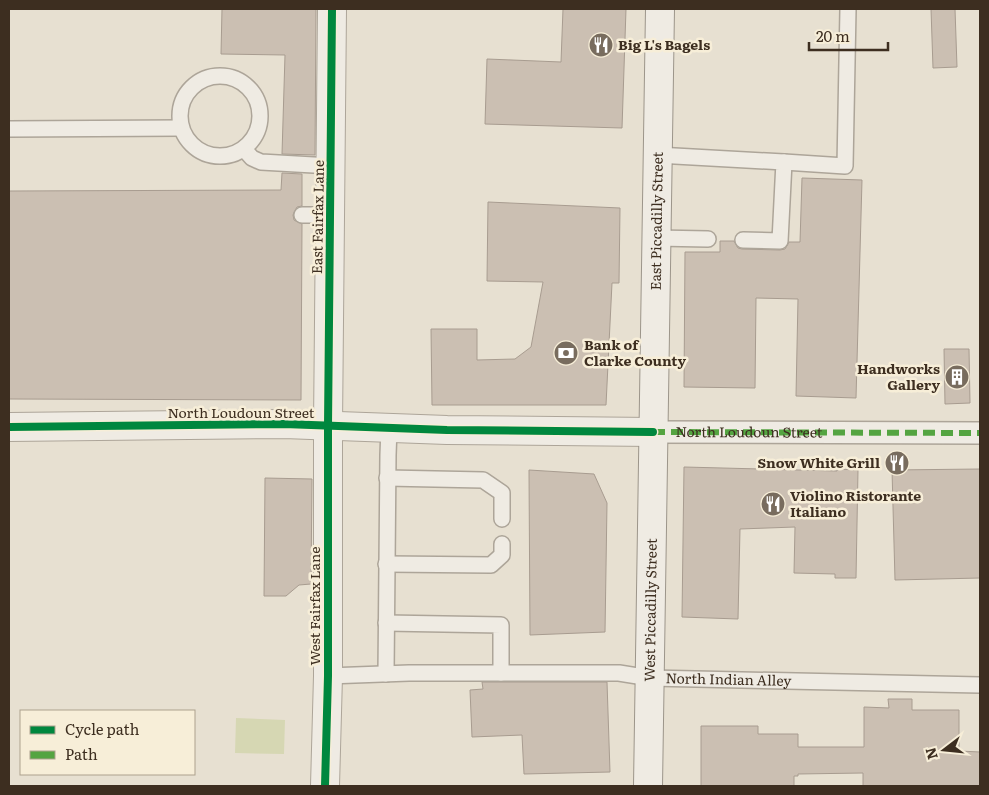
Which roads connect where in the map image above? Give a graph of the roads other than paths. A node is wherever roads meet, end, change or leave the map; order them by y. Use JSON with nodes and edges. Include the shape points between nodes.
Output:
{"nodes":[{"id":1,"x":332,"y":9,"type":"edge"},
{"id":2,"x":660,"y":9,"type":"edge"},
{"id":3,"x":848,"y":9,"type":"edge"},
{"id":4,"x":182,"y":128,"type":"junction"},
{"id":5,"x":9,"y":129,"type":"edge"},
{"id":6,"x":244,"y":148,"type":"junction"},
{"id":7,"x":657,"y":155,"type":"junction"},
{"id":8,"x":784,"y":162,"type":"junction"},
{"id":9,"x":331,"y":166,"type":"junction"},
{"id":10,"x":330,"y":214,"type":"junction"},
{"id":11,"x":302,"y":215,"type":"dead end"},
{"id":12,"x":656,"y":238,"type":"junction"},
{"id":13,"x":708,"y":239,"type":"dead end"},
{"id":14,"x":743,"y":240,"type":"dead end"},
{"id":15,"x":328,"y":426,"type":"junction"},
{"id":16,"x":9,"y":427,"type":"edge"},
{"id":17,"x":389,"y":428,"type":"junction"},
{"id":18,"x":653,"y":432,"type":"junction"},
{"id":19,"x":980,"y":433,"type":"edge"},
{"id":20,"x":387,"y":478,"type":"junction"},
{"id":21,"x":502,"y":519,"type":"dead end"},
{"id":22,"x":502,"y":544,"type":"dead end"},
{"id":23,"x":386,"y":564,"type":"junction"},
{"id":24,"x":386,"y":623,"type":"junction"},
{"id":25,"x":501,"y":673,"type":"junction"},
{"id":26,"x":386,"y":674,"type":"junction"},
{"id":27,"x":328,"y":676,"type":"junction"},
{"id":28,"x":650,"y":678,"type":"junction"},
{"id":29,"x":980,"y":685,"type":"edge"},
{"id":30,"x":326,"y":786,"type":"edge"},
{"id":31,"x":648,"y":786,"type":"edge"}],
"edges":[{"from":1,"to":9,"type":"street","name":"East Fairfax Lane"},
{"from":2,"to":7,"type":"street","name":"East Piccadilly Street"},
{"from":3,"to":8,"type":"lane","via":[[845,166]]},
{"from":4,"to":5,"type":"lane"},
{"from":4,"to":6,"type":"lane","via":[[196,148],[208,154],[226,155]]},
{"from":4,"to":6,"type":"lane","via":[[180,114],[190,88],[214,75],[228,76],[252,90],[258,102],[259,128]]},
{"from":6,"to":9,"type":"lane","via":[[252,158],[261,162]]},
{"from":7,"to":8,"type":"lane"},
{"from":7,"to":12,"type":"street","name":"East Piccadilly Street"},
{"from":8,"to":14,"type":"lane","via":[[780,241]]},
{"from":9,"to":10,"type":"street","name":"East Fairfax Lane"},
{"from":10,"to":11,"type":"lane"},
{"from":10,"to":15,"type":"street","name":"East Fairfax Lane"},
{"from":12,"to":13,"type":"lane"},
{"from":12,"to":18,"type":"street","name":"East Piccadilly Street"},
{"from":15,"to":16,"type":"street","name":"North Loudoun Street"},
{"from":15,"to":17,"type":"street","name":"North Loudoun Street"},
{"from":15,"to":27,"type":"street","name":"West Fairfax Lane"},
{"from":17,"to":18,"type":"street","name":"North Loudoun Street"},
{"from":17,"to":20,"type":"lane"},
{"from":18,"to":19,"type":"street","name":"North Loudoun Street"},
{"from":18,"to":28,"type":"street","name":"West Piccadilly Street"},
{"from":20,"to":21,"type":"lane","via":[[483,480],[502,493]]},
{"from":20,"to":23,"type":"lane"},
{"from":22,"to":23,"type":"lane","via":[[502,555],[491,565]]},
{"from":23,"to":24,"type":"lane"},
{"from":24,"to":25,"type":"lane","via":[[501,625]]},
{"from":24,"to":26,"type":"lane"},
{"from":25,"to":26,"type":"lane","name":"North Indian Alley"},
{"from":25,"to":28,"type":"lane","name":"North Indian Alley","via":[[619,673]]},
{"from":26,"to":27,"type":"lane","name":"North Indian Alley"},
{"from":27,"to":30,"type":"street","name":"West Fairfax Lane"},
{"from":28,"to":29,"type":"lane","name":"North Indian Alley"},
{"from":28,"to":31,"type":"street","name":"West Piccadilly Street"}]}
